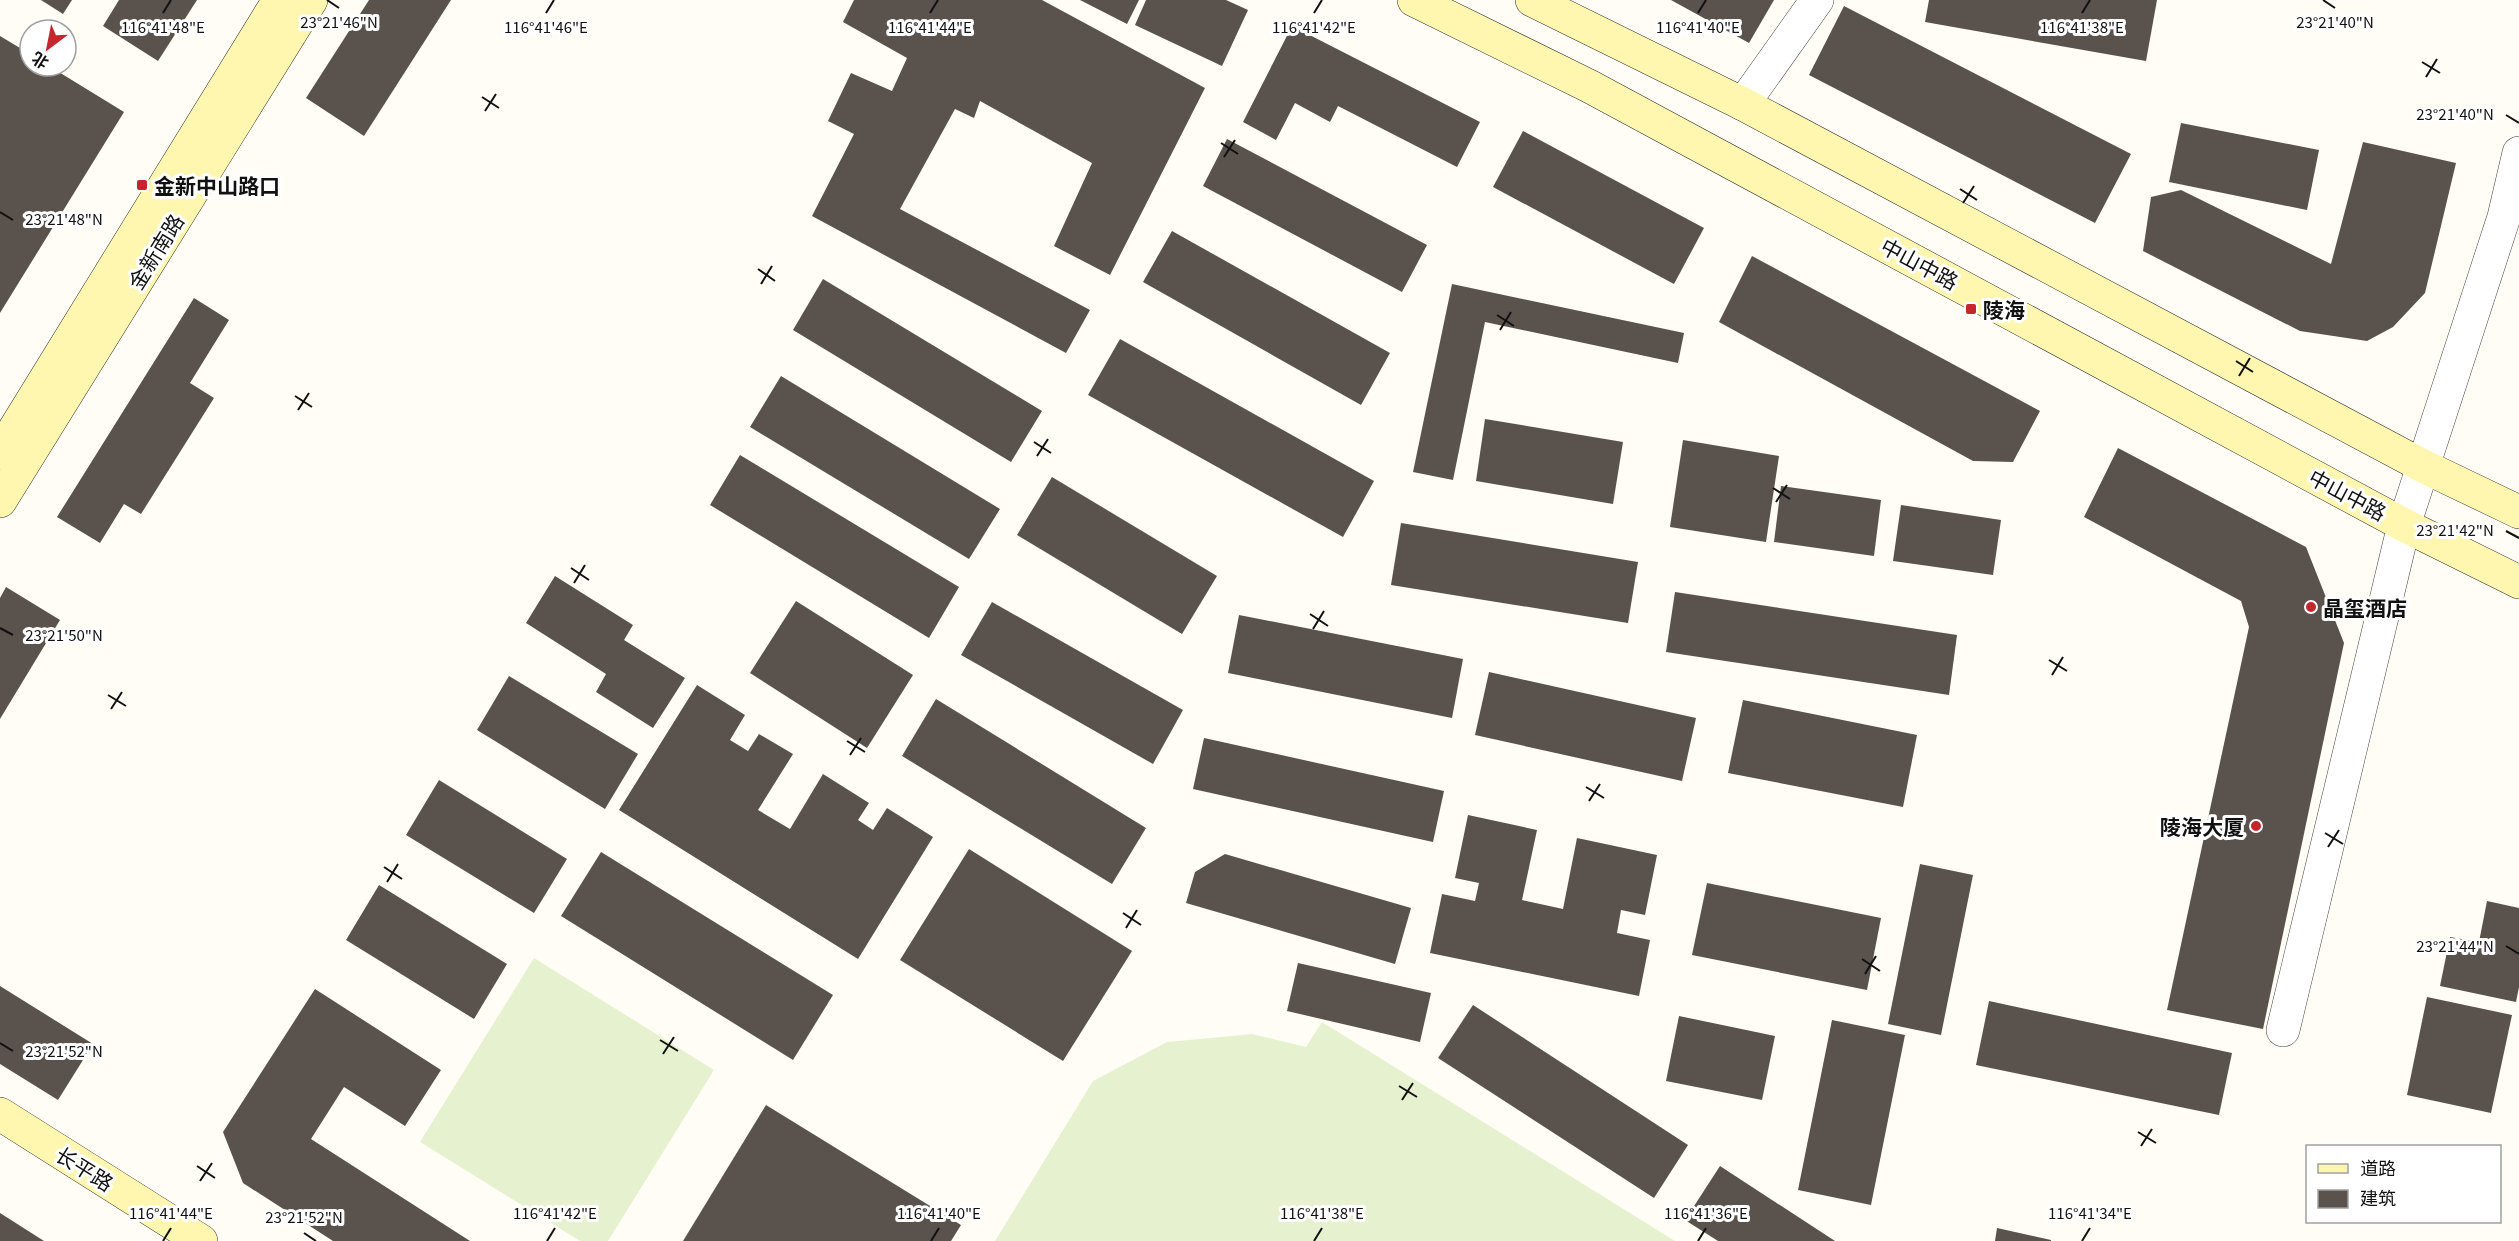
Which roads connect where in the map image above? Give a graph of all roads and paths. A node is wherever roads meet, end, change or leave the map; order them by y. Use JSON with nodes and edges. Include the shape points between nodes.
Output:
{"nodes":[{"id":1,"x":279,"y":0,"type":"edge"},
{"id":2,"x":311,"y":0,"type":"edge"},
{"id":3,"x":1414,"y":0,"type":"edge"},
{"id":4,"x":1532,"y":0,"type":"edge"},
{"id":5,"x":1817,"y":0,"type":"edge"},
{"id":6,"x":1743,"y":104,"type":"junction"},
{"id":7,"x":2519,"y":153,"type":"edge"},
{"id":8,"x":0,"y":453,"type":"edge"},
{"id":9,"x":2423,"y":466,"type":"junction"},
{"id":10,"x":0,"y":501,"type":"edge"},
{"id":11,"x":2519,"y":512,"type":"edge"},
{"id":12,"x":2404,"y":525,"type":"junction"},
{"id":13,"x":2519,"y":582,"type":"edge"},
{"id":14,"x":2283,"y":1030,"type":"dead end"},
{"id":15,"x":0,"y":1114,"type":"edge"},
{"id":16,"x":0,"y":1135,"type":"edge"},
{"id":17,"x":168,"y":1241,"type":"edge"},
{"id":18,"x":201,"y":1241,"type":"edge"}],
"edges":[{"from":1,"to":8,"type":"main road","name":"金新南路"},
{"from":2,"to":10,"type":"main road","name":"金新南路"},
{"from":3,"to":12,"type":"main road","name":"中山中路","via":[[1589,86]]},
{"from":4,"to":6,"type":"main road"},
{"from":5,"to":6,"type":"street"},
{"from":6,"to":9,"type":"main road"},
{"from":7,"to":9,"type":"street","via":[[2504,217]]},
{"from":9,"to":11,"type":"main road"},
{"from":9,"to":12,"type":"street"},
{"from":12,"to":13,"type":"main road","name":"中山中路"},
{"from":12,"to":14,"type":"street"},
{"from":15,"to":18,"type":"main road","name":"长平路"},
{"from":16,"to":17,"type":"main road","name":"长平路"}]}
